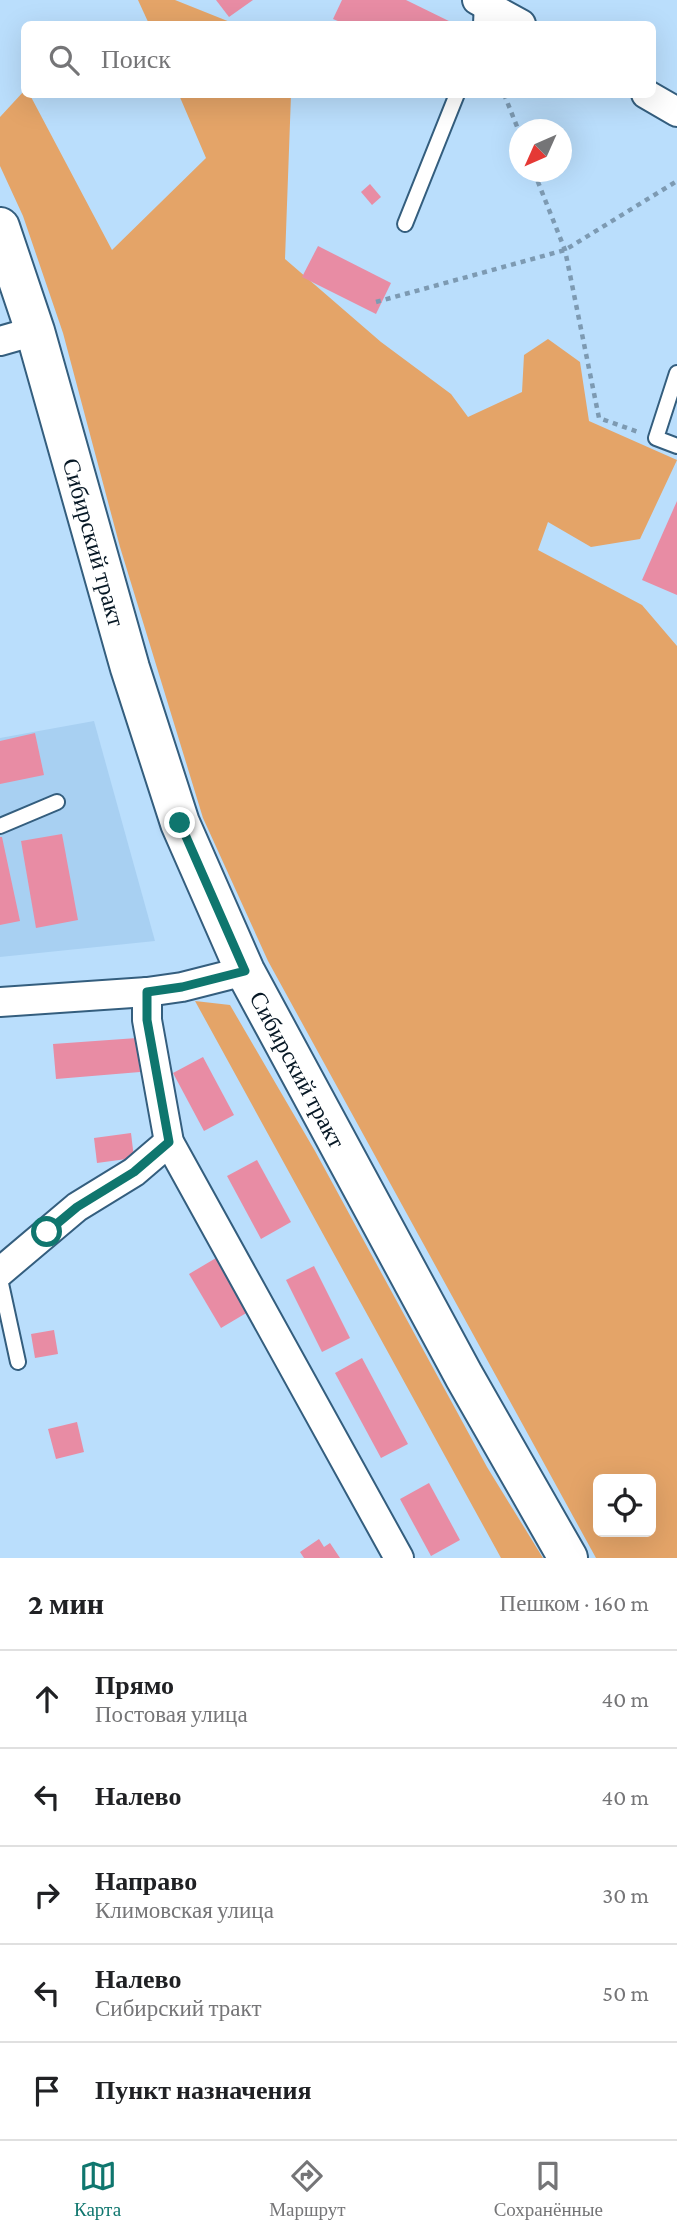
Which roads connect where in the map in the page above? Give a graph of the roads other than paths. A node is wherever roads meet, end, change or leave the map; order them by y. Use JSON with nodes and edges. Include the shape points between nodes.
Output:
{"nodes":[{"id":1,"x":480,"y":9,"type":"edge"},
{"id":2,"x":513,"y":21,"type":"edge"},
{"id":3,"x":455,"y":98,"type":"edge"},
{"id":4,"x":653,"y":98,"type":"edge"},
{"id":5,"x":677,"y":112,"type":"edge"},
{"id":6,"x":405,"y":224,"type":"dead end"},
{"id":7,"x":0,"y":227,"type":"edge"},
{"id":8,"x":18,"y":336,"type":"edge"},
{"id":9,"x":677,"y":373,"type":"edge"},
{"id":10,"x":677,"y":446,"type":"edge"},
{"id":11,"x":57,"y":802,"type":"dead end"},
{"id":12,"x":0,"y":826,"type":"edge"},
{"id":13,"x":245,"y":971,"type":"junction"},
{"id":14,"x":147,"y":992,"type":"junction"},
{"id":15,"x":0,"y":1002,"type":"edge"},
{"id":16,"x":169,"y":1142,"type":"junction"},
{"id":17,"x":0,"y":1272,"type":"edge"},
{"id":18,"x":0,"y":1279,"type":"edge"},
{"id":19,"x":18,"y":1362,"type":"dead end"},
{"id":20,"x":399,"y":1558,"type":"edge"},
{"id":21,"x":568,"y":1558,"type":"edge"}],
"edges":[{"from":1,"to":2,"type":"street"},
{"from":3,"to":6,"type":"lane"},
{"from":4,"to":5,"type":"street"},
{"from":7,"to":8,"type":"main road","name":"Сибирский тракт"},
{"from":8,"to":13,"type":"main road","name":"Сибирский тракт","via":[[180,823]]},
{"from":9,"to":10,"type":"lane","via":[[656,438]]},
{"from":11,"to":12,"type":"lane"},
{"from":13,"to":14,"type":"street"},
{"from":13,"to":21,"type":"main road","name":"Сибирский тракт"},
{"from":14,"to":15,"type":"street"},
{"from":14,"to":16,"type":"street","via":[[147,1020]]},
{"from":16,"to":17,"type":"street","via":[[134,1172],[77,1207]]},
{"from":16,"to":20,"type":"street"},
{"from":18,"to":19,"type":"lane"}]}
